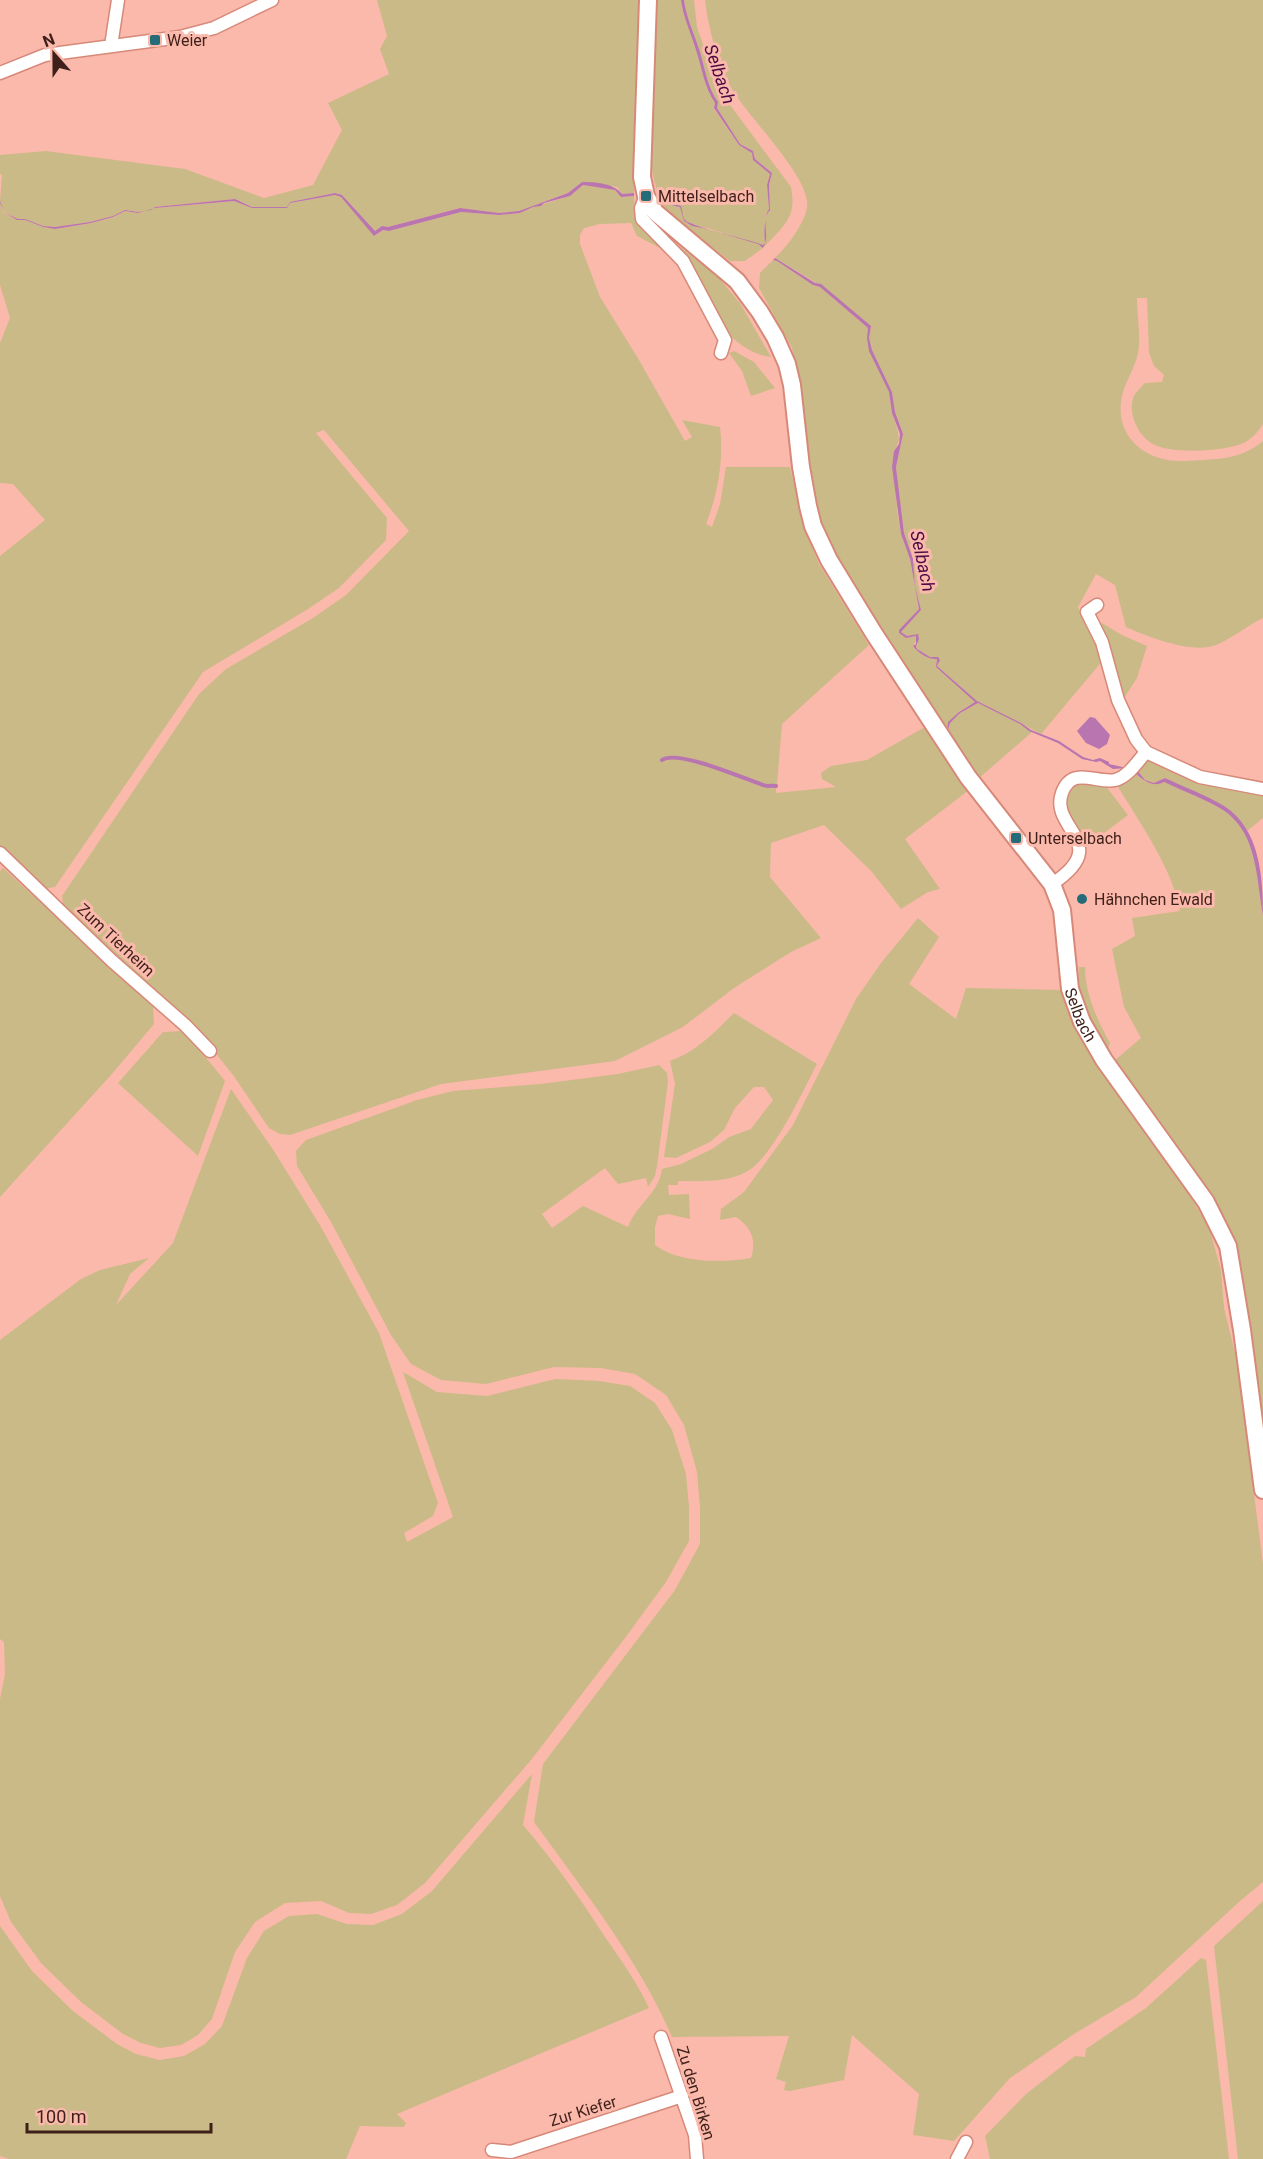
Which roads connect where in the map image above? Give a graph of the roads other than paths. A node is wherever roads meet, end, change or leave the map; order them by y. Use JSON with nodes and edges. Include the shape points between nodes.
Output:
{"nodes":[{"id":1,"x":118,"y":0,"type":"edge"},
{"id":2,"x":272,"y":0,"type":"edge"},
{"id":3,"x":648,"y":0,"type":"edge"},
{"id":4,"x":111,"y":46,"type":"junction"},
{"id":5,"x":0,"y":73,"type":"edge"},
{"id":6,"x":646,"y":196,"type":"junction"},
{"id":7,"x":721,"y":353,"type":"dead end"},
{"id":8,"x":1097,"y":605,"type":"dead end"},
{"id":9,"x":1146,"y":752,"type":"junction"},
{"id":10,"x":1263,"y":789,"type":"edge"},
{"id":11,"x":0,"y":853,"type":"edge"},
{"id":12,"x":1052,"y":884,"type":"junction"},
{"id":13,"x":210,"y":1051,"type":"dead end"},
{"id":14,"x":1263,"y":1490,"type":"edge"},
{"id":15,"x":661,"y":2037,"type":"dead end"},
{"id":16,"x":682,"y":2096,"type":"junction"},
{"id":17,"x":966,"y":2142,"type":"dead end"},
{"id":18,"x":492,"y":2150,"type":"dead end"},
{"id":19,"x":697,"y":2159,"type":"edge"},
{"id":20,"x":957,"y":2159,"type":"edge"}],
"edges":[{"from":1,"to":4,"type":"street"},
{"from":2,"to":4,"type":"street","via":[[214,28],[180,37]]},
{"from":3,"to":6,"type":"street","via":[[642,177]]},
{"from":4,"to":5,"type":"street","via":[[45,55]]},
{"from":6,"to":7,"type":"street","via":[[642,219],[682,261],[725,340]]},
{"from":6,"to":12,"type":"street","name":"Selbach","via":[[655,212],[737,281],[775,337],[789,370],[808,506],[829,560],[958,762]]},
{"from":8,"to":9,"type":"street","via":[[1087,612],[1102,642],[1118,700]]},
{"from":9,"to":10,"type":"street","via":[[1200,777]]},
{"from":9,"to":12,"type":"street","via":[[1116,780],[1087,776],[1072,779],[1063,790],[1060,802],[1080,850],[1078,862]]},
{"from":11,"to":13,"type":"street","name":"Zum Tierheim"},
{"from":12,"to":14,"type":"street","name":"Selbach","via":[[1062,910],[1070,989],[1082,1022],[1104,1060],[1206,1202],[1228,1246]]},
{"from":15,"to":16,"type":"street","name":"Zu den Birken"},
{"from":16,"to":18,"type":"street","name":"Zur Kiefer","via":[[511,2152]]},
{"from":16,"to":19,"type":"street","name":"Zu den Birken","via":[[695,2135]]},
{"from":17,"to":20,"type":"street"}]}
